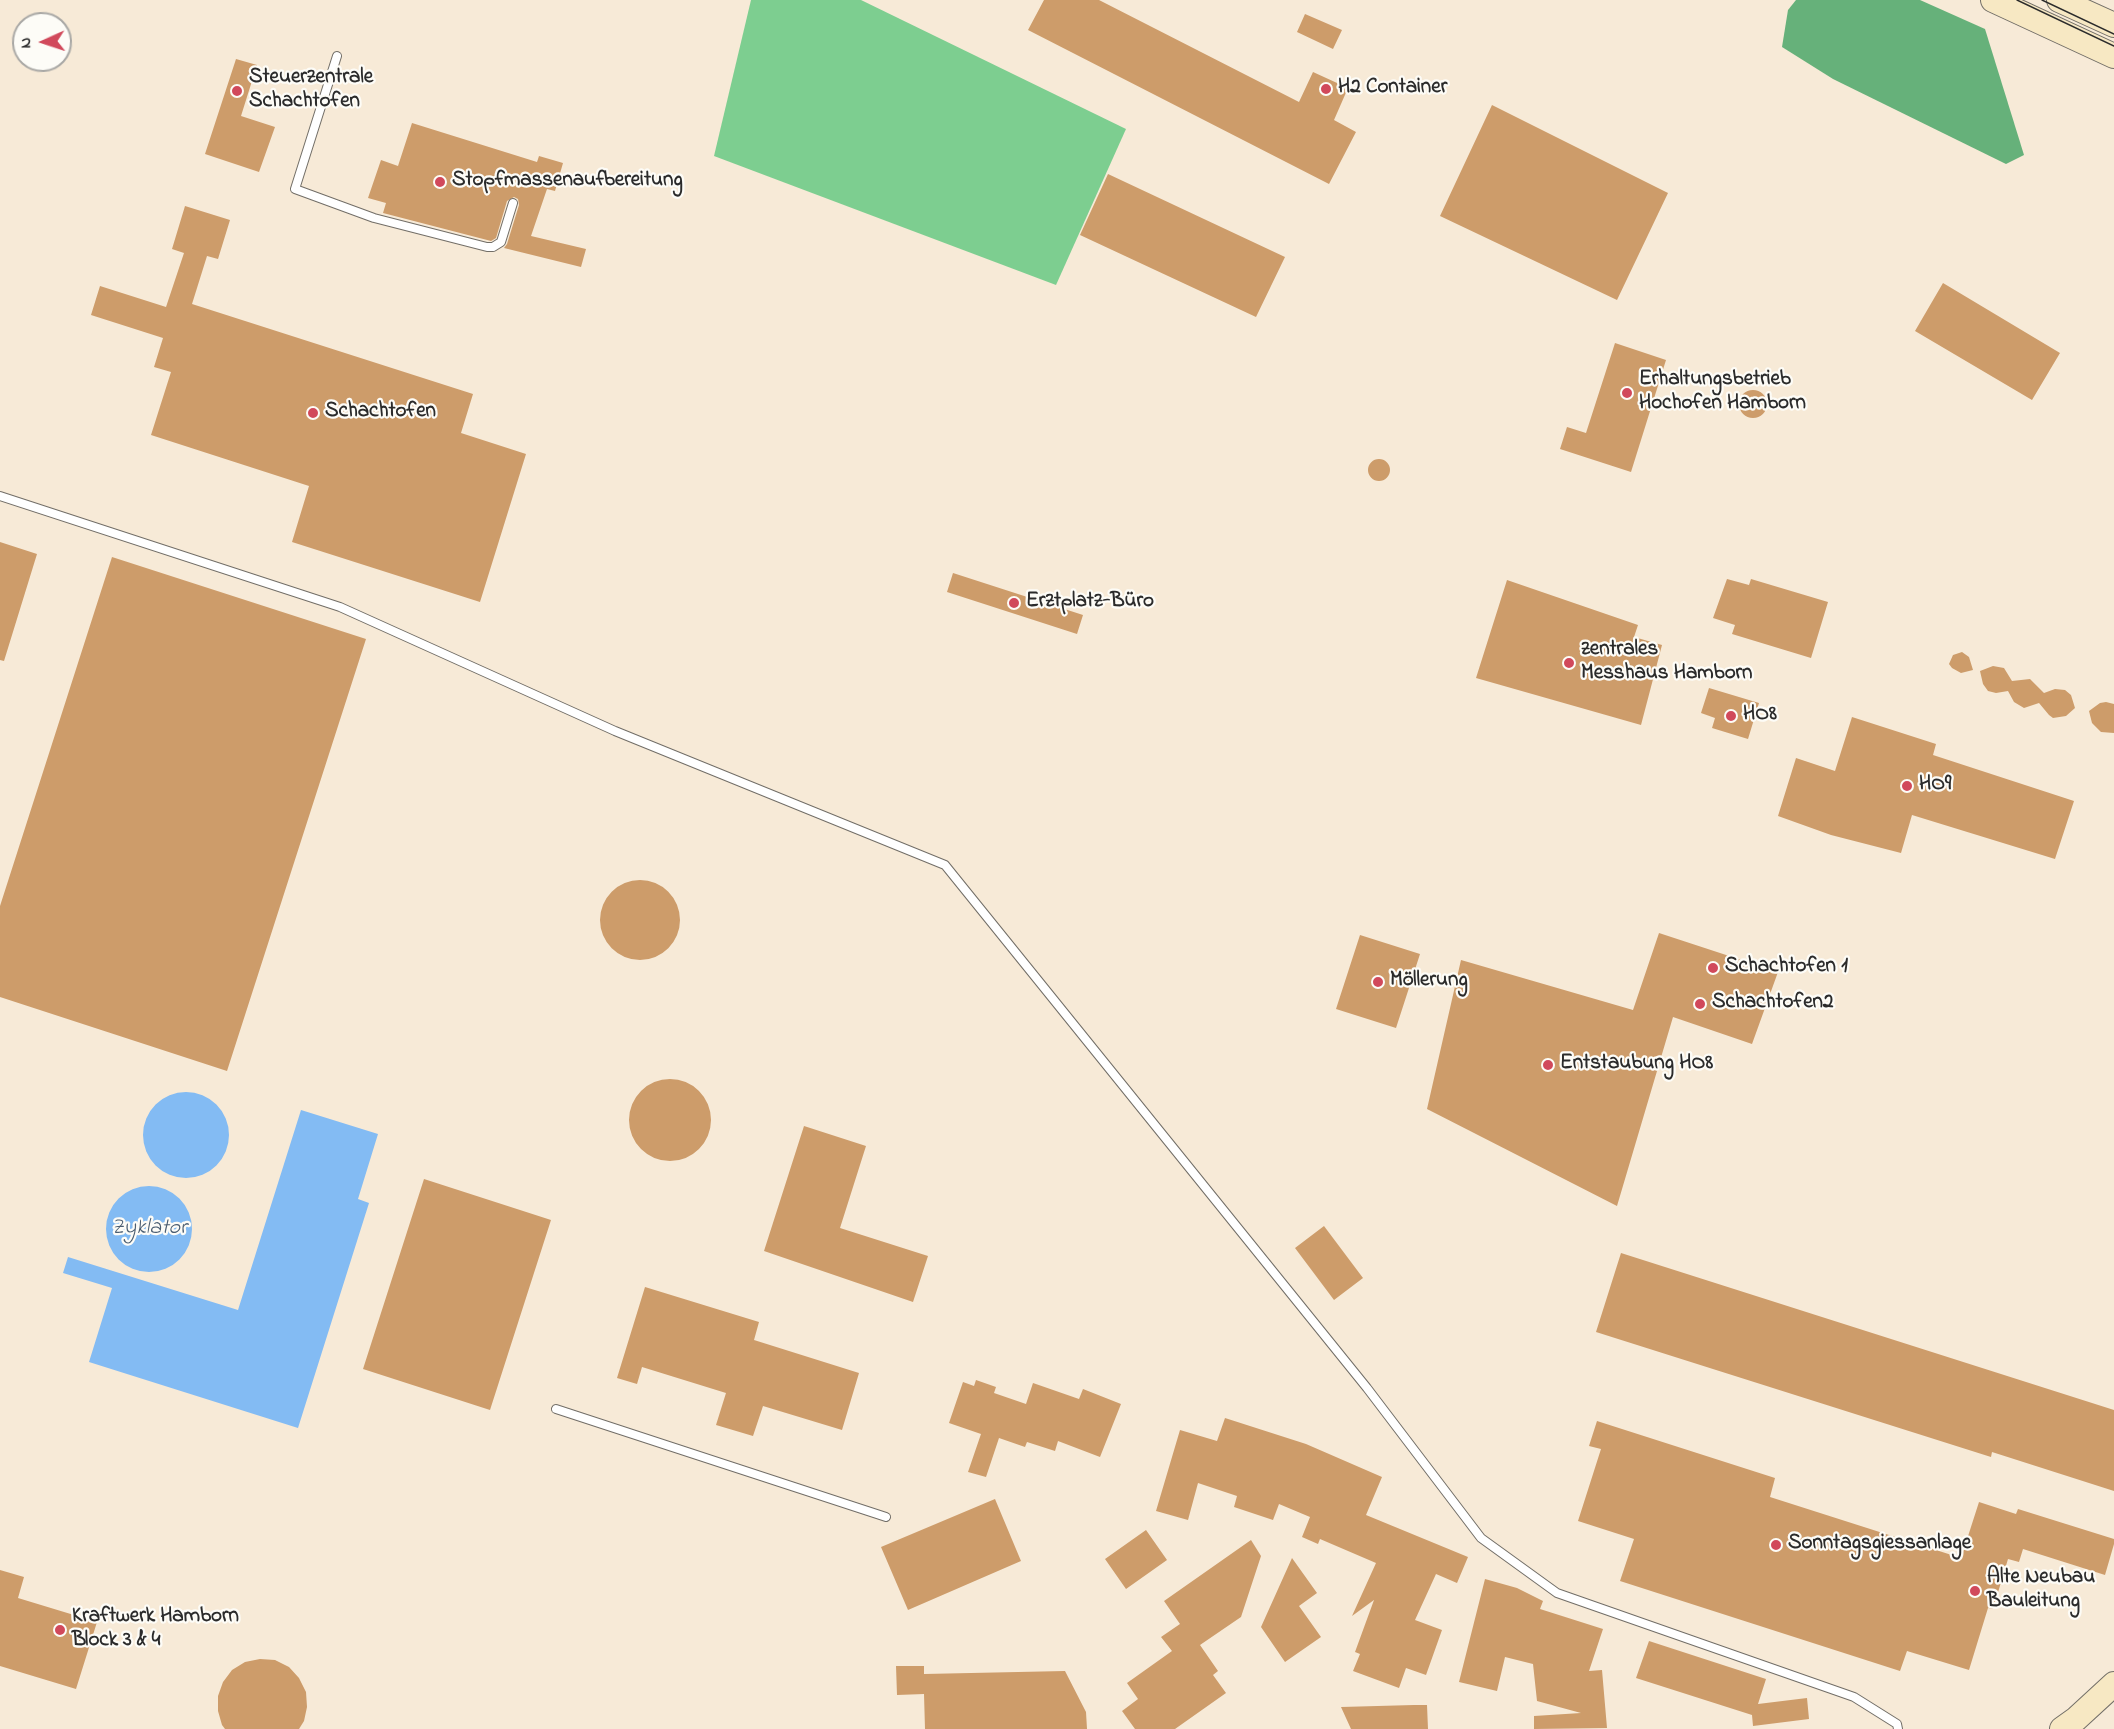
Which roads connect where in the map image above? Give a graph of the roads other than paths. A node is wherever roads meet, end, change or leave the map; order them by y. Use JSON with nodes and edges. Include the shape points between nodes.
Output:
{"nodes":[{"id":1,"x":2059,"y":0,"type":"edge"},
{"id":2,"x":1999,"y":2,"type":"edge"},
{"id":3,"x":2114,"y":25,"type":"edge"},
{"id":4,"x":337,"y":56,"type":"dead end"},
{"id":5,"x":2114,"y":56,"type":"edge"},
{"id":6,"x":513,"y":203,"type":"dead end"},
{"id":7,"x":0,"y":496,"type":"edge"},
{"id":8,"x":556,"y":1410,"type":"dead end"},
{"id":9,"x":886,"y":1517,"type":"dead end"},
{"id":10,"x":2114,"y":1684,"type":"edge"},
{"id":11,"x":1898,"y":1729,"type":"edge"},
{"id":12,"x":2062,"y":1729,"type":"edge"}],
"edges":[{"from":1,"to":3,"type":"main road"},
{"from":2,"to":5,"type":"main road"},
{"from":4,"to":6,"type":"lane","via":[[294,189],[374,218],[487,247],[501,242]]},
{"from":7,"to":11,"type":"lane","via":[[340,607],[615,731],[945,865],[1366,1388],[1481,1538],[1557,1593],[1854,1697],[1897,1724]]},
{"from":8,"to":9,"type":"lane"},
{"from":10,"to":12,"type":"main road"}]}
